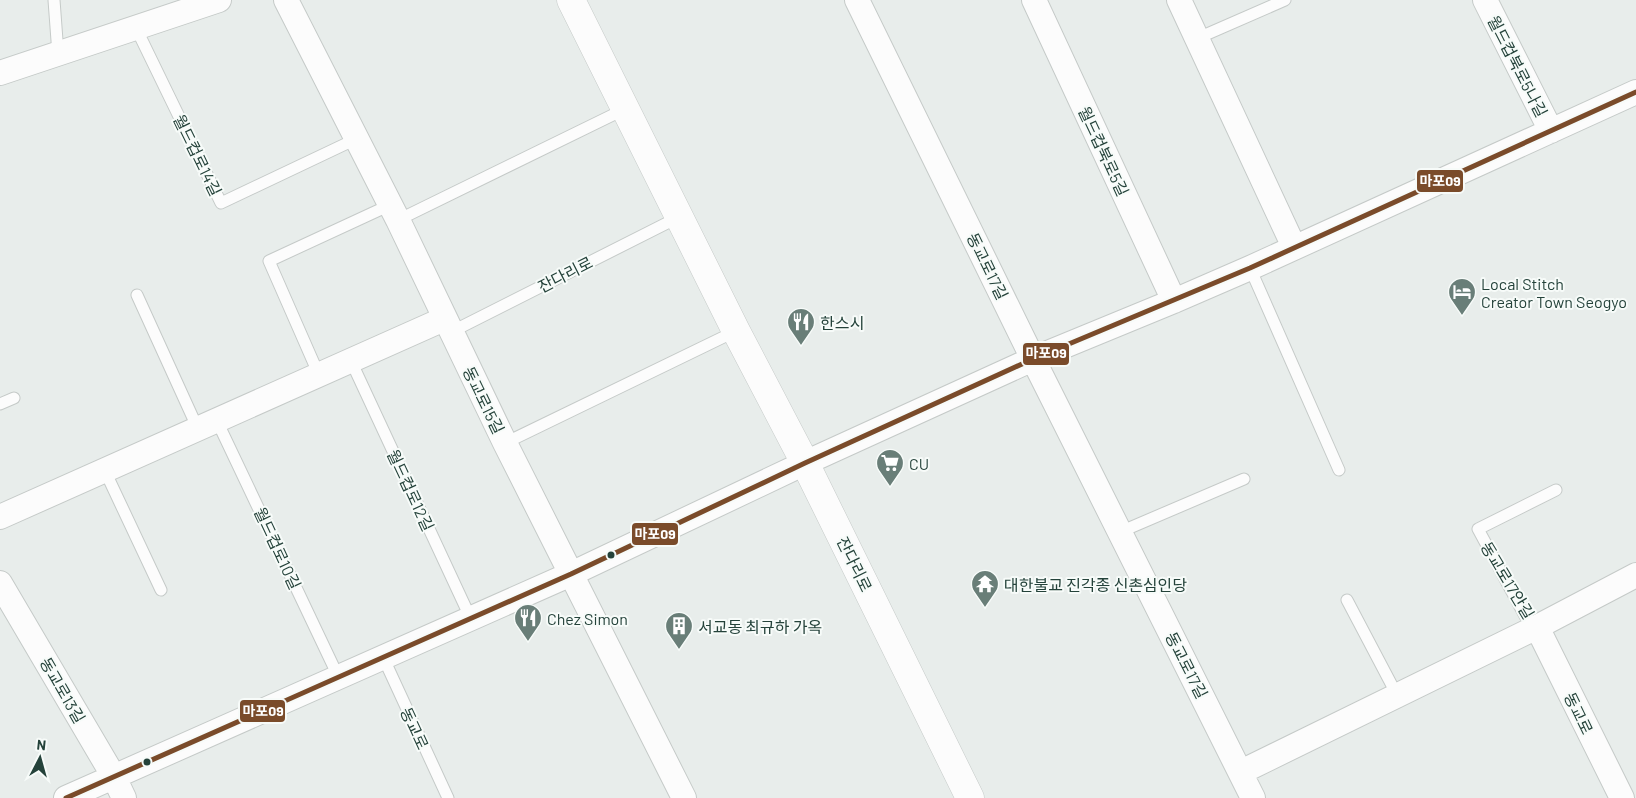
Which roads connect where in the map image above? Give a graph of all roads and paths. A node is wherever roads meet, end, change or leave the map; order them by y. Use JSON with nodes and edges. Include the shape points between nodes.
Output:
{"nodes":[{"id":1,"x":54,"y":0,"type":"edge"},
{"id":2,"x":219,"y":0,"type":"edge"},
{"id":3,"x":286,"y":0,"type":"edge"},
{"id":4,"x":571,"y":0,"type":"edge"},
{"id":5,"x":857,"y":0,"type":"edge"},
{"id":6,"x":1034,"y":0,"type":"edge"},
{"id":7,"x":1179,"y":0,"type":"edge"},
{"id":8,"x":1286,"y":0,"type":"edge"},
{"id":9,"x":1485,"y":0,"type":"edge"},
{"id":10,"x":136,"y":28,"type":"junction"},
{"id":11,"x":1198,"y":38,"type":"junction"},
{"id":12,"x":58,"y":54,"type":"junction"},
{"id":13,"x":0,"y":74,"type":"edge"},
{"id":14,"x":1636,"y":92,"type":"edge"},
{"id":15,"x":626,"y":108,"type":"junction"},
{"id":16,"x":1551,"y":132,"type":"junction"},
{"id":17,"x":356,"y":139,"type":"junction"},
{"id":18,"x":394,"y":213,"type":"junction"},
{"id":19,"x":680,"y":216,"type":"junction"},
{"id":20,"x":1294,"y":247,"type":"junction"},
{"id":21,"x":1250,"y":268,"type":"junction"},
{"id":22,"x":137,"y":295,"type":"dead end"},
{"id":23,"x":1174,"y":301,"type":"junction"},
{"id":24,"x":448,"y":326,"type":"junction"},
{"id":25,"x":736,"y":331,"type":"junction"},
{"id":26,"x":1033,"y":359,"type":"junction"},
{"id":27,"x":351,"y":361,"type":"junction"},
{"id":28,"x":319,"y":375,"type":"junction"},
{"id":29,"x":14,"y":398,"type":"dead end"},
{"id":30,"x":0,"y":404,"type":"edge"},
{"id":31,"x":207,"y":425,"type":"junction"},
{"id":32,"x":505,"y":443,"type":"junction"},
{"id":33,"x":805,"y":464,"type":"junction"},
{"id":34,"x":1339,"y":470,"type":"dead end"},
{"id":35,"x":105,"y":471,"type":"junction"},
{"id":36,"x":1244,"y":479,"type":"dead end"},
{"id":37,"x":1556,"y":490,"type":"dead end"},
{"id":38,"x":0,"y":517,"type":"edge"},
{"id":39,"x":1120,"y":532,"type":"junction"},
{"id":40,"x":571,"y":574,"type":"junction"},
{"id":41,"x":1636,"y":575,"type":"edge"},
{"id":42,"x":0,"y":583,"type":"edge"},
{"id":43,"x":161,"y":590,"type":"dead end"},
{"id":44,"x":1347,"y":600,"type":"dead end"},
{"id":45,"x":471,"y":619,"type":"junction"},
{"id":46,"x":1537,"y":627,"type":"junction"},
{"id":47,"x":383,"y":657,"type":"junction"},
{"id":48,"x":338,"y":676,"type":"junction"},
{"id":49,"x":1396,"y":695,"type":"junction"},
{"id":50,"x":1241,"y":772,"type":"junction"},
{"id":51,"x":114,"y":777,"type":"junction"},
{"id":52,"x":66,"y":798,"type":"edge"},
{"id":53,"x":124,"y":798,"type":"edge"},
{"id":54,"x":448,"y":798,"type":"edge"},
{"id":55,"x":684,"y":798,"type":"edge"},
{"id":56,"x":970,"y":798,"type":"edge"},
{"id":57,"x":1253,"y":798,"type":"edge"},
{"id":58,"x":1622,"y":798,"type":"edge"}],
"edges":[{"from":1,"to":12,"type":"lane"},
{"from":2,"to":10,"type":"street"},
{"from":3,"to":17,"type":"street","name":"동교로15길"},
{"from":4,"to":15,"type":"street","name":"잔다리로"},
{"from":5,"to":26,"type":"street","name":"동교로17길"},
{"from":6,"to":23,"type":"street","name":"월드컵북로5길"},
{"from":7,"to":11,"type":"street"},
{"from":8,"to":11,"type":"lane"},
{"from":9,"to":16,"type":"street","name":"월드컵북로5나길"},
{"from":10,"to":12,"type":"street"},
{"from":10,"to":17,"type":"lane","name":"월드컵로14길","via":[[222,203]]},
{"from":11,"to":20,"type":"street"},
{"from":12,"to":13,"type":"street"},
{"from":14,"to":16,"type":"street"},
{"from":15,"to":18,"type":"lane"},
{"from":15,"to":19,"type":"street","name":"잔다리로"},
{"from":16,"to":20,"type":"street"},
{"from":17,"to":18,"type":"street","name":"동교로15길"},
{"from":18,"to":24,"type":"street","name":"동교로15길"},
{"from":18,"to":28,"type":"lane","via":[[269,261]]},
{"from":19,"to":24,"type":"lane","name":"잔다리로"},
{"from":19,"to":25,"type":"street","name":"잔다리로"},
{"from":20,"to":21,"type":"street"},
{"from":21,"to":23,"type":"street"},
{"from":21,"to":34,"type":"lane"},
{"from":22,"to":31,"type":"lane"},
{"from":23,"to":26,"type":"street"},
{"from":24,"to":27,"type":"street"},
{"from":24,"to":32,"type":"street","name":"동교로15길"},
{"from":25,"to":32,"type":"lane"},
{"from":25,"to":33,"type":"street","name":"잔다리로"},
{"from":26,"to":33,"type":"street"},
{"from":26,"to":39,"type":"street","name":"동교로17길"},
{"from":27,"to":28,"type":"street"},
{"from":27,"to":45,"type":"lane","name":"월드컵로12길"},
{"from":28,"to":31,"type":"street"},
{"from":29,"to":30,"type":"lane"},
{"from":31,"to":35,"type":"street"},
{"from":31,"to":48,"type":"lane","name":"월드컵로10길"},
{"from":32,"to":40,"type":"street","name":"동교로15길"},
{"from":33,"to":40,"type":"street"},
{"from":33,"to":56,"type":"street","name":"잔다리로"},
{"from":35,"to":38,"type":"street"},
{"from":35,"to":43,"type":"lane"},
{"from":36,"to":39,"type":"lane"},
{"from":37,"to":46,"type":"lane","name":"동교로17안길","via":[[1478,529],[1525,616]]},
{"from":39,"to":50,"type":"street","name":"동교로17길"},
{"from":40,"to":45,"type":"street"},
{"from":40,"to":55,"type":"street","name":"동교로15길"},
{"from":41,"to":46,"type":"street","name":"동교로17안길"},
{"from":42,"to":51,"type":"street","name":"동교로13길"},
{"from":44,"to":49,"type":"lane"},
{"from":45,"to":47,"type":"street"},
{"from":46,"to":49,"type":"street","name":"동교로17안길"},
{"from":46,"to":58,"type":"street","name":"동교로"},
{"from":47,"to":48,"type":"street"},
{"from":47,"to":54,"type":"lane","name":"동교로"},
{"from":48,"to":51,"type":"street"},
{"from":49,"to":50,"type":"street","name":"동교로17안길"},
{"from":50,"to":57,"type":"street","name":"동교로17길"},
{"from":51,"to":52,"type":"street"},
{"from":51,"to":53,"type":"street","name":"동교로13길"}]}
